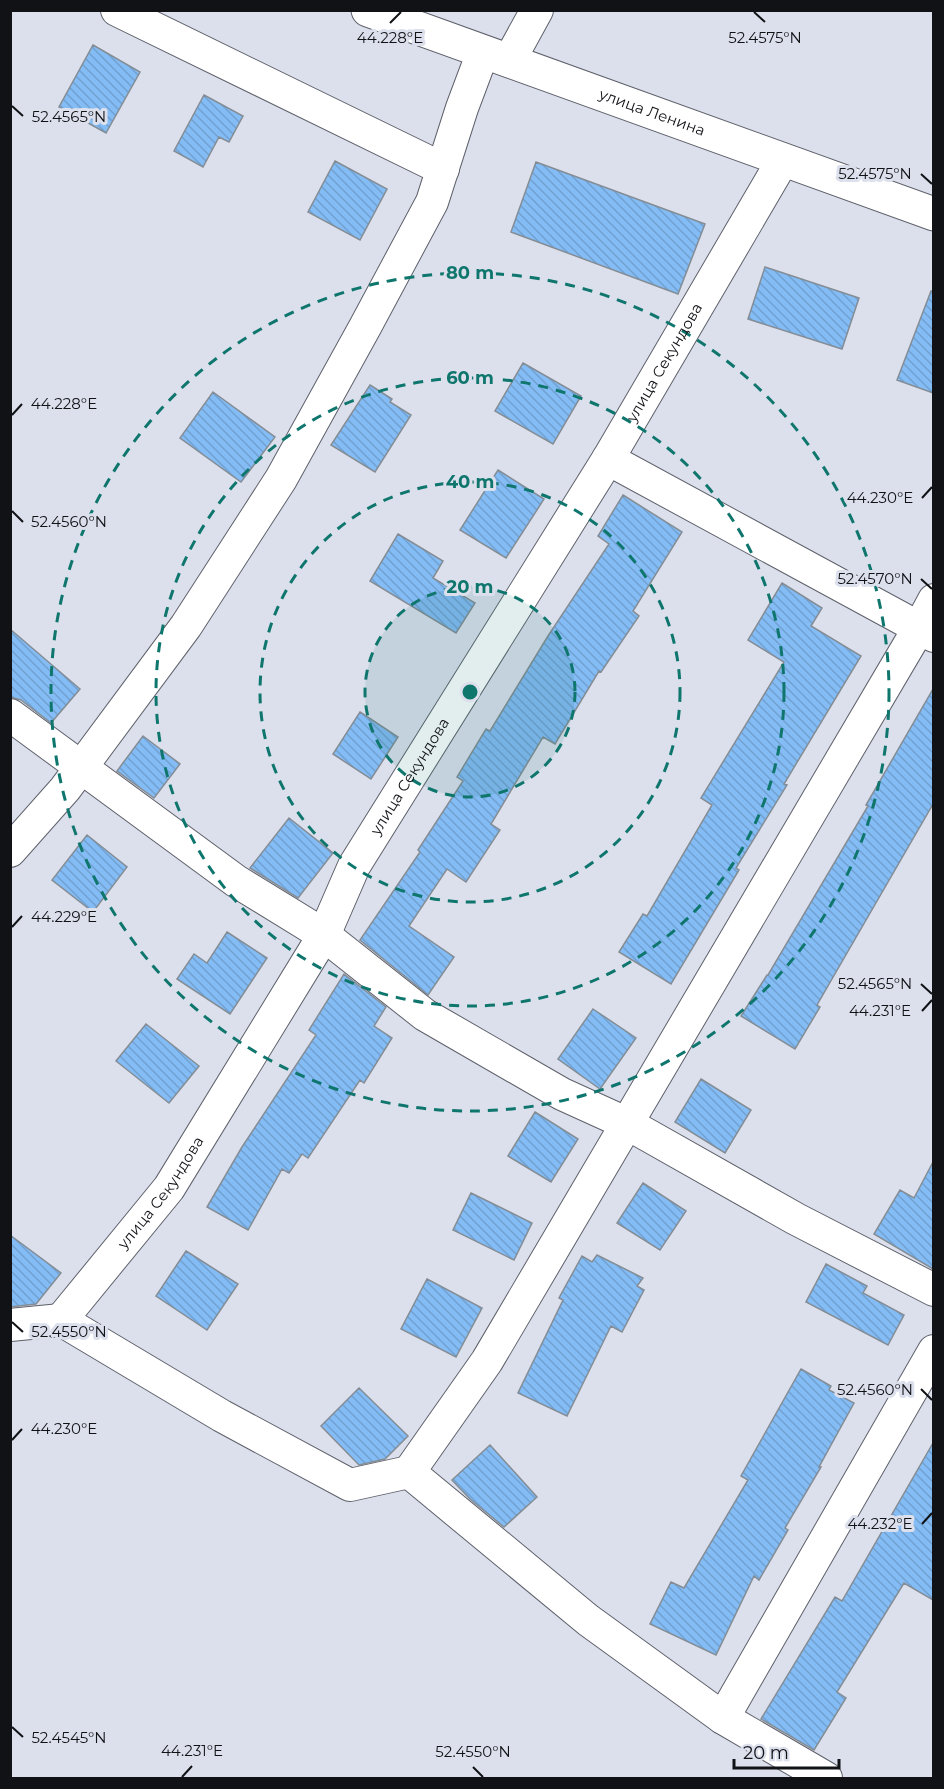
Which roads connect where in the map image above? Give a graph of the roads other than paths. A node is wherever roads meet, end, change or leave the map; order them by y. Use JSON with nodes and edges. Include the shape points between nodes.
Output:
{"nodes":[{"id":1,"x":117,"y":10,"type":"edge"},
{"id":2,"x":369,"y":10,"type":"edge"},
{"id":3,"x":537,"y":10,"type":"edge"},
{"id":4,"x":496,"y":56,"type":"junction"},
{"id":5,"x":783,"y":160,"type":"junction"},
{"id":6,"x":442,"y":169,"type":"junction"},
{"id":7,"x":933,"y":214,"type":"edge"},
{"id":8,"x":608,"y":459,"type":"junction"},
{"id":9,"x":933,"y":600,"type":"edge"},
{"id":10,"x":926,"y":632,"type":"edge"},
{"id":11,"x":10,"y":715,"type":"edge"},
{"id":12,"x":80,"y":768,"type":"junction"},
{"id":13,"x":10,"y":851,"type":"edge"},
{"id":14,"x":324,"y":935,"type":"junction"},
{"id":15,"x":628,"y":1124,"type":"junction"},
{"id":16,"x":933,"y":1290,"type":"edge"},
{"id":17,"x":61,"y":1320,"type":"junction"},
{"id":18,"x":10,"y":1325,"type":"edge"},
{"id":19,"x":933,"y":1351,"type":"edge"},
{"id":20,"x":409,"y":1472,"type":"junction"},
{"id":21,"x":723,"y":1718,"type":"junction"},
{"id":22,"x":826,"y":1779,"type":"edge"}],
"edges":[{"from":1,"to":6,"type":"street"},
{"from":2,"to":4,"type":"main road","name":"улица Ленина"},
{"from":3,"to":4,"type":"street"},
{"from":4,"to":5,"type":"main road","name":"улица Ленина"},
{"from":4,"to":6,"type":"street"},
{"from":5,"to":7,"type":"main road","name":"улица Ленина"},
{"from":5,"to":8,"type":"street","name":"улица Секундова"},
{"from":6,"to":12,"type":"street","via":[[432,202],[281,479],[186,626]]},
{"from":8,"to":10,"type":"street"},
{"from":8,"to":14,"type":"street","name":"улица Секундова","via":[[354,866]]},
{"from":9,"to":10,"type":"street"},
{"from":10,"to":15,"type":"street"},
{"from":11,"to":12,"type":"street"},
{"from":12,"to":13,"type":"street"},
{"from":12,"to":14,"type":"street","via":[[236,881]]},
{"from":14,"to":15,"type":"street","via":[[425,1015],[562,1094]]},
{"from":14,"to":17,"type":"street","name":"улица Секундова","via":[[169,1188]]},
{"from":15,"to":16,"type":"street","via":[[796,1219]]},
{"from":15,"to":20,"type":"street","via":[[487,1361]]},
{"from":17,"to":18,"type":"street"},
{"from":17,"to":20,"type":"street","via":[[222,1416],[350,1485]]},
{"from":19,"to":21,"type":"street"},
{"from":20,"to":21,"type":"street","via":[[588,1620]]},
{"from":21,"to":22,"type":"street"}]}
